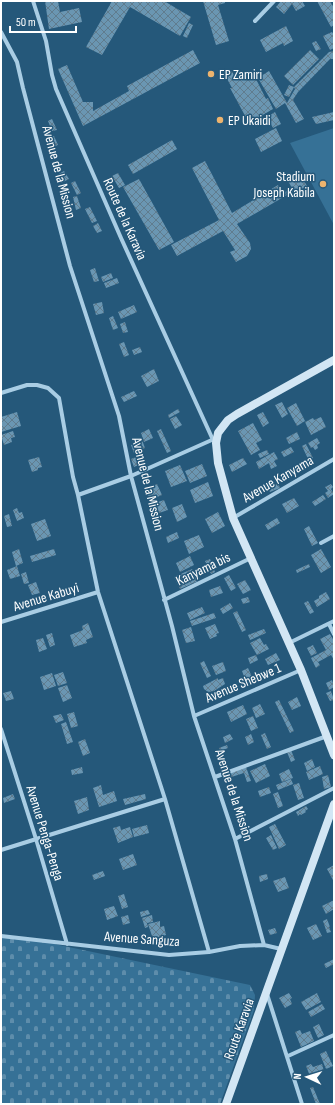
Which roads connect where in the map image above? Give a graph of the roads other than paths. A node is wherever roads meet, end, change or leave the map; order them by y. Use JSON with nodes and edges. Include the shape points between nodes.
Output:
{"nodes":[{"id":1,"x":33,"y":1,"type":"edge"},
{"id":2,"x":274,"y":1,"type":"edge"},
{"id":3,"x":255,"y":21,"type":"dead end"},
{"id":4,"x":1,"y":32,"type":"edge"},
{"id":5,"x":334,"y":360,"type":"edge"},
{"id":6,"x":1,"y":393,"type":"edge"},
{"id":7,"x":215,"y":439,"type":"junction"},
{"id":8,"x":334,"y":459,"type":"edge"},
{"id":9,"x":131,"y":476,"type":"junction"},
{"id":10,"x":78,"y":495,"type":"junction"},
{"id":11,"x":233,"y":518,"type":"junction"},
{"id":12,"x":334,"y":536,"type":"edge"},
{"id":13,"x":321,"y":543,"type":"dead end"},
{"id":14,"x":251,"y":558,"type":"junction"},
{"id":15,"x":98,"y":592,"type":"junction"},
{"id":16,"x":164,"y":600,"type":"junction"},
{"id":17,"x":334,"y":621,"type":"edge"},
{"id":18,"x":1,"y":622,"type":"edge"},
{"id":19,"x":329,"y":624,"type":"junction"},
{"id":20,"x":334,"y":634,"type":"edge"},
{"id":21,"x":289,"y":643,"type":"junction"},
{"id":22,"x":300,"y":670,"type":"junction"},
{"id":23,"x":194,"y":716,"type":"junction"},
{"id":24,"x":1,"y":729,"type":"edge"},
{"id":25,"x":327,"y":736,"type":"junction"},
{"id":26,"x":334,"y":755,"type":"edge"},
{"id":27,"x":216,"y":777,"type":"junction"},
{"id":28,"x":334,"y":788,"type":"edge"},
{"id":29,"x":165,"y":799,"type":"junction"},
{"id":30,"x":334,"y":804,"type":"edge"},
{"id":31,"x":36,"y":839,"type":"junction"},
{"id":32,"x":235,"y":839,"type":"junction"},
{"id":33,"x":1,"y":850,"type":"edge"},
{"id":34,"x":1,"y":936,"type":"edge"},
{"id":35,"x":67,"y":944,"type":"junction"},
{"id":36,"x":264,"y":945,"type":"junction"},
{"id":37,"x":282,"y":949,"type":"junction"},
{"id":38,"x":209,"y":952,"type":"junction"},
{"id":39,"x":266,"y":992,"type":"junction"},
{"id":40,"x":334,"y":1036,"type":"edge"},
{"id":41,"x":288,"y":1056,"type":"junction"},
{"id":42,"x":226,"y":1104,"type":"edge"},
{"id":43,"x":302,"y":1104,"type":"edge"}],
"edges":[{"from":1,"to":7,"type":"street","name":"Route de la Karavia","via":[[46,41],[56,89],[121,238]]},
{"from":2,"to":3,"type":"street"},
{"from":4,"to":9,"type":"street","name":"Avenue de la Mission","via":[[20,71],[70,266],[119,416]]},
{"from":5,"to":7,"type":"street","via":[[237,414],[224,424]]},
{"from":6,"to":10,"type":"street","via":[[27,385],[37,385],[48,388],[59,398]]},
{"from":7,"to":9,"type":"street"},
{"from":7,"to":11,"type":"street","via":[[218,463]]},
{"from":8,"to":11,"type":"street","name":"Avenue Kanyama"},
{"from":9,"to":10,"type":"street"},
{"from":9,"to":16,"type":"street","name":"Avenue de la Mission"},
{"from":10,"to":15,"type":"street"},
{"from":11,"to":14,"type":"street"},
{"from":12,"to":13,"type":"street"},
{"from":14,"to":16,"type":"street","name":"Kanyama bis"},
{"from":14,"to":21,"type":"street"},
{"from":15,"to":18,"type":"street","name":"Avenue Kabuyi"},
{"from":15,"to":29,"type":"street"},
{"from":16,"to":23,"type":"street","name":"Avenue de la Mission"},
{"from":17,"to":19,"type":"street"},
{"from":19,"to":20,"type":"street"},
{"from":19,"to":21,"type":"street"},
{"from":21,"to":22,"type":"street"},
{"from":22,"to":23,"type":"street","name":"Avenue Shebwe 1"},
{"from":22,"to":25,"type":"street"},
{"from":23,"to":27,"type":"street","name":"Avenue de la Mission"},
{"from":24,"to":31,"type":"street","name":"Avenue Penga-Penga"},
{"from":25,"to":26,"type":"street"},
{"from":25,"to":27,"type":"street"},
{"from":27,"to":32,"type":"street","name":"Avenue de la Mission"},
{"from":28,"to":32,"type":"street"},
{"from":29,"to":31,"type":"street"},
{"from":29,"to":38,"type":"street"},
{"from":30,"to":37,"type":"street"},
{"from":31,"to":33,"type":"street"},
{"from":31,"to":35,"type":"street","name":"Avenue Penga-Penga"},
{"from":32,"to":36,"type":"street","name":"Avenue de la Mission"},
{"from":34,"to":35,"type":"street","name":"Avenue Sanguza"},
{"from":35,"to":38,"type":"street","name":"Avenue Sanguza","via":[[169,955]]},
{"from":36,"to":37,"type":"street","name":"Avenue Sanguza"},
{"from":36,"to":38,"type":"street","name":"Avenue Sanguza","via":[[240,946]]},
{"from":37,"to":39,"type":"street","name":"Route Karavia"},
{"from":39,"to":41,"type":"street"},
{"from":39,"to":42,"type":"street","name":"Route Karavia"},
{"from":40,"to":41,"type":"street"},
{"from":41,"to":43,"type":"street"}]}
